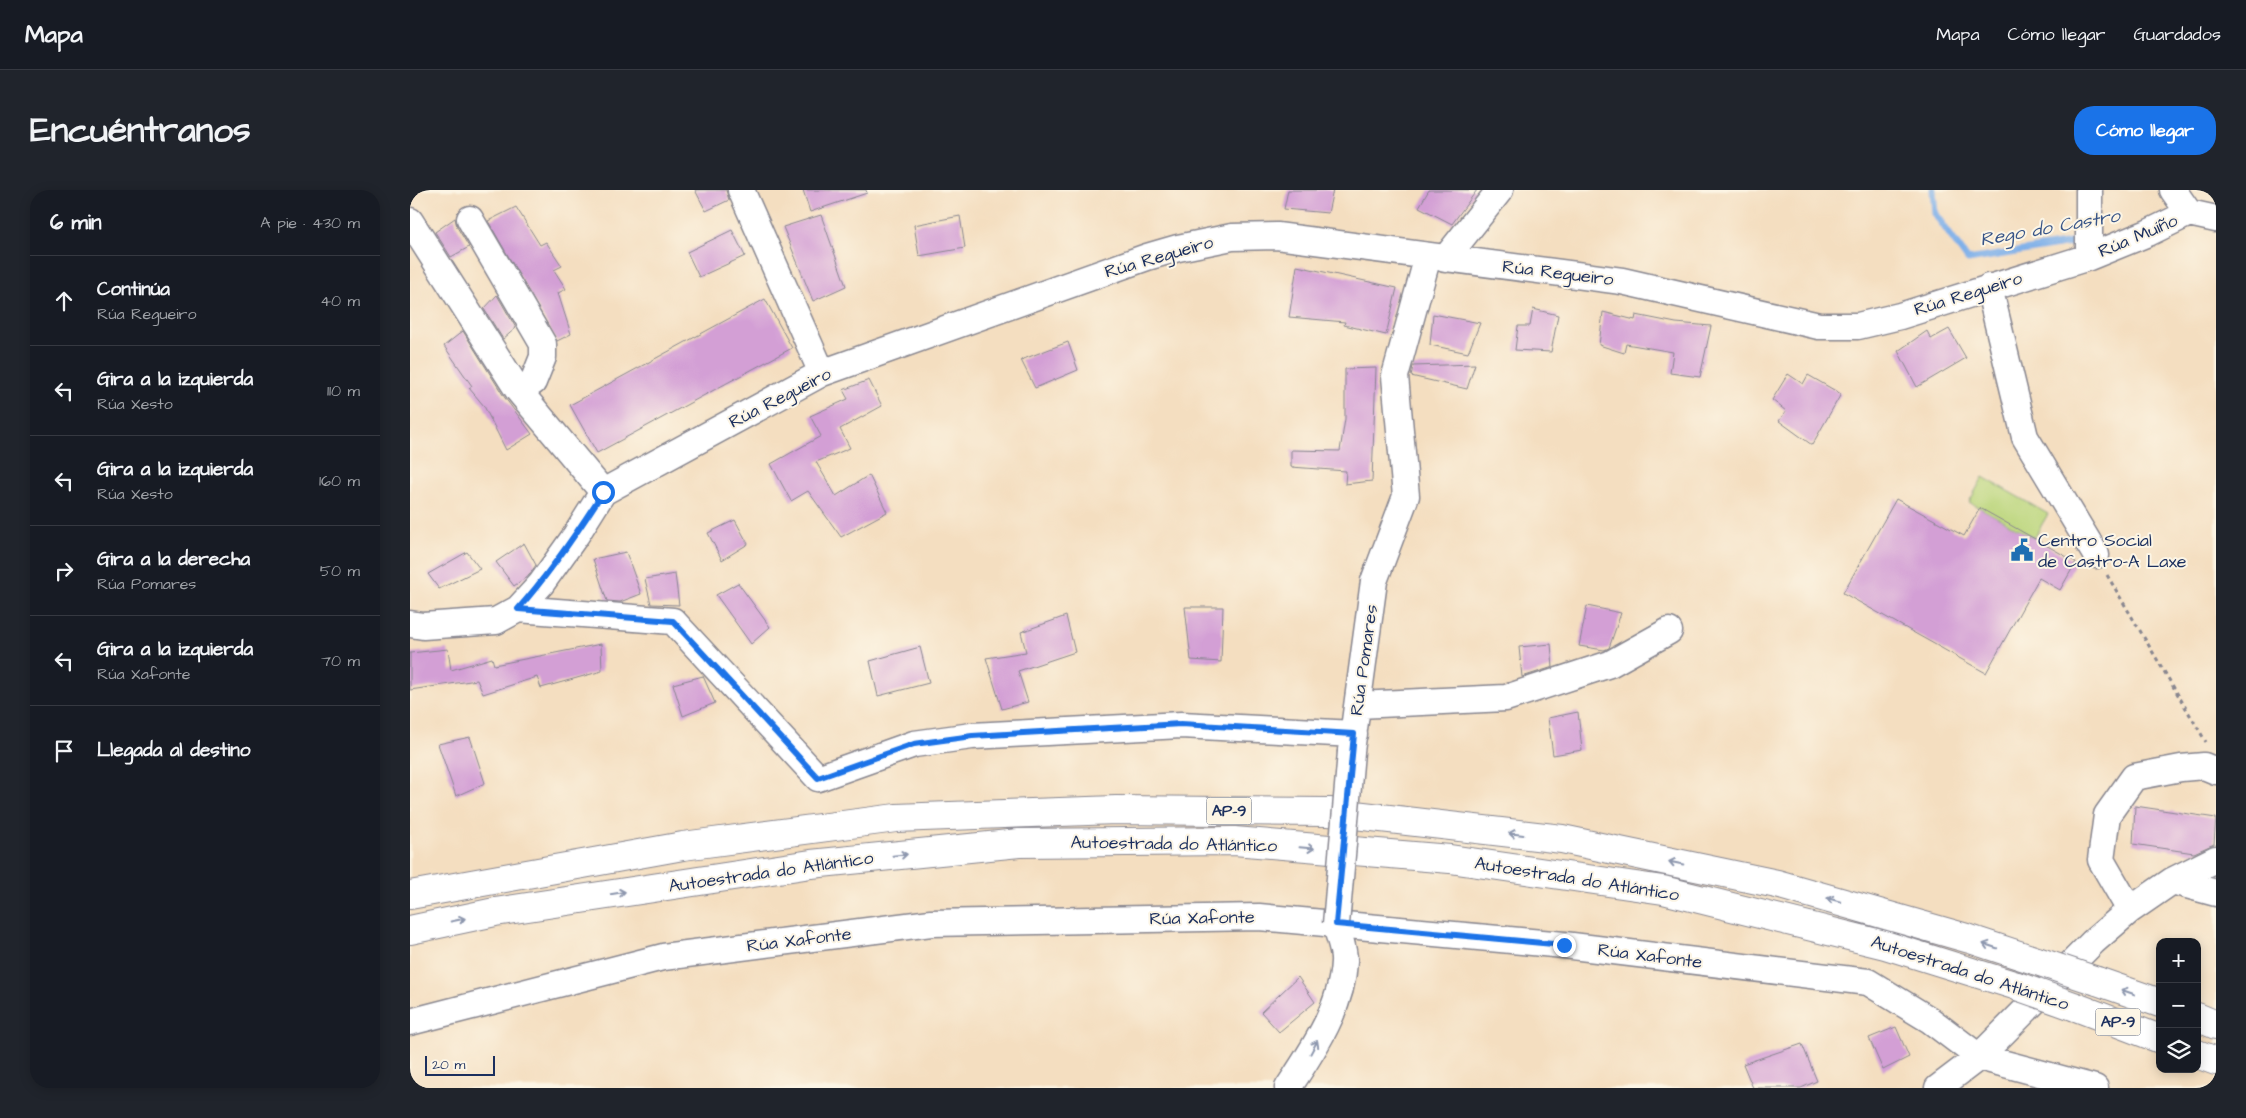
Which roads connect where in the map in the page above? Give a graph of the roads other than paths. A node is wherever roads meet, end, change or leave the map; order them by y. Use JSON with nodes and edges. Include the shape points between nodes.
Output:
{"nodes":[{"id":1,"x":742,"y":190,"type":"edge"},
{"id":2,"x":1500,"y":190,"type":"edge"},
{"id":3,"x":2089,"y":190,"type":"edge"},
{"id":4,"x":2173,"y":190,"type":"edge"},
{"id":5,"x":2189,"y":213,"type":"junction"},
{"id":6,"x":470,"y":219,"type":"dead end"},
{"id":7,"x":2216,"y":219,"type":"edge"},
{"id":8,"x":410,"y":221,"type":"edge"},
{"id":9,"x":1437,"y":257,"type":"junction"},
{"id":10,"x":2089,"y":257,"type":"junction"},
{"id":11,"x":1989,"y":288,"type":"junction"},
{"id":12,"x":822,"y":373,"type":"junction"},
{"id":13,"x":518,"y":390,"type":"junction"},
{"id":14,"x":603,"y":492,"type":"junction"},
{"id":15,"x":2096,"y":555,"type":"road end"},
{"id":16,"x":518,"y":609,"type":"junction"},
{"id":17,"x":410,"y":624,"type":"edge"},
{"id":18,"x":1669,"y":631,"type":"dead end"},
{"id":19,"x":1358,"y":705,"type":"junction"},
{"id":20,"x":1352,"y":743,"type":"junction"},
{"id":21,"x":2210,"y":768,"type":"edge"},
{"id":22,"x":2216,"y":859,"type":"edge"},
{"id":23,"x":2172,"y":880,"type":"junction"},
{"id":24,"x":2216,"y":893,"type":"edge"},
{"id":25,"x":410,"y":895,"type":"edge"},
{"id":26,"x":2130,"y":910,"type":"junction"},
{"id":27,"x":1336,"y":924,"type":"junction"},
{"id":28,"x":410,"y":930,"type":"edge"},
{"id":29,"x":2156,"y":1002,"type":"edge"},
{"id":30,"x":2201,"y":1018,"type":"edge"},
{"id":31,"x":410,"y":1022,"type":"edge"},
{"id":32,"x":2216,"y":1025,"type":"edge"},
{"id":33,"x":2156,"y":1037,"type":"edge"},
{"id":34,"x":2201,"y":1055,"type":"edge"},
{"id":35,"x":1979,"y":1057,"type":"junction"},
{"id":36,"x":2216,"y":1061,"type":"edge"},
{"id":37,"x":1288,"y":1088,"type":"edge"},
{"id":38,"x":1938,"y":1088,"type":"edge"},
{"id":39,"x":2095,"y":1088,"type":"edge"}],
"edges":[{"from":1,"to":12,"type":"street"},
{"from":2,"to":9,"type":"street"},
{"from":3,"to":10,"type":"street"},
{"from":4,"to":5,"type":"street"},
{"from":5,"to":7,"type":"street","name":"Rúa Muíño"},
{"from":5,"to":10,"type":"street","name":"Rúa Muíño"},
{"from":6,"to":13,"type":"street","via":[[542,344],[543,357],[533,382]]},
{"from":8,"to":13,"type":"street"},
{"from":9,"to":11,"type":"street","name":"Rúa Regueiro","via":[[1622,281],[1818,326],[1858,326]]},
{"from":9,"to":12,"type":"street","name":"Rúa Regueiro","via":[[1277,236],[1232,237],[1147,257]]},
{"from":9,"to":19,"type":"street","name":"Rúa Pomares","via":[[1395,376],[1406,496],[1374,581]]},
{"from":10,"to":11,"type":"street","name":"Rúa Regueiro"},
{"from":11,"to":15,"type":"street","via":[[2025,437]]},
{"from":12,"to":14,"type":"street","name":"Rúa Regueiro"},
{"from":13,"to":14,"type":"street"},
{"from":14,"to":16,"type":"street","name":"Rúa Regueiro","via":[[546,577]]},
{"from":16,"to":17,"type":"street","name":"Rúa Regueiro","via":[[496,621]]},
{"from":16,"to":20,"type":"street","via":[[673,621],[818,778],[914,744],[972,736],[1181,724]]},
{"from":18,"to":19,"type":"street","via":[[1610,664],[1506,698]]},
{"from":19,"to":20,"type":"street","name":"Rúa Pomares"},
{"from":20,"to":27,"type":"street","name":"Rúa Pomares","bridge":true},
{"from":21,"to":26,"type":"street","via":[[2180,768],[2134,777],[2107,816],[2100,860]]},
{"from":22,"to":23,"type":"street"},
{"from":23,"to":24,"type":"street"},
{"from":23,"to":26,"type":"street"},
{"from":29,"to":25,"type":"highway","name":"Autoestrada do Atlántico","number":"AP-9","one_way":true,"bridge":true,"via":[[1970,939],[1777,884],[1562,839],[1329,812],[1116,810],[896,818],[683,846]]},
{"from":26,"to":35,"type":"street","via":[[2093,942]]},
{"from":27,"to":31,"type":"street","name":"Rúa Xafonte","via":[[1259,916],[931,923],[664,957]]},
{"from":27,"to":35,"type":"street","name":"Rúa Xafonte","via":[[1564,945],[1868,982],[1930,1020]]},
{"from":37,"to":27,"type":"street","name":"Rúa Pomares","one_way":true,"via":[[1307,1060],[1336,1004],[1344,960]]},
{"from":28,"to":33,"type":"highway","name":"Autoestrada do Atlántico","number":"AP-9","one_way":true,"bridge":true,"via":[[495,912],[811,864],[1019,843],[1234,841],[1450,859],[1663,890],[1884,945],[2017,986]]},
{"from":30,"to":32,"type":"highway"},
{"from":34,"to":36,"type":"highway"},
{"from":35,"to":38,"type":"street"},
{"from":35,"to":39,"type":"street"}]}
